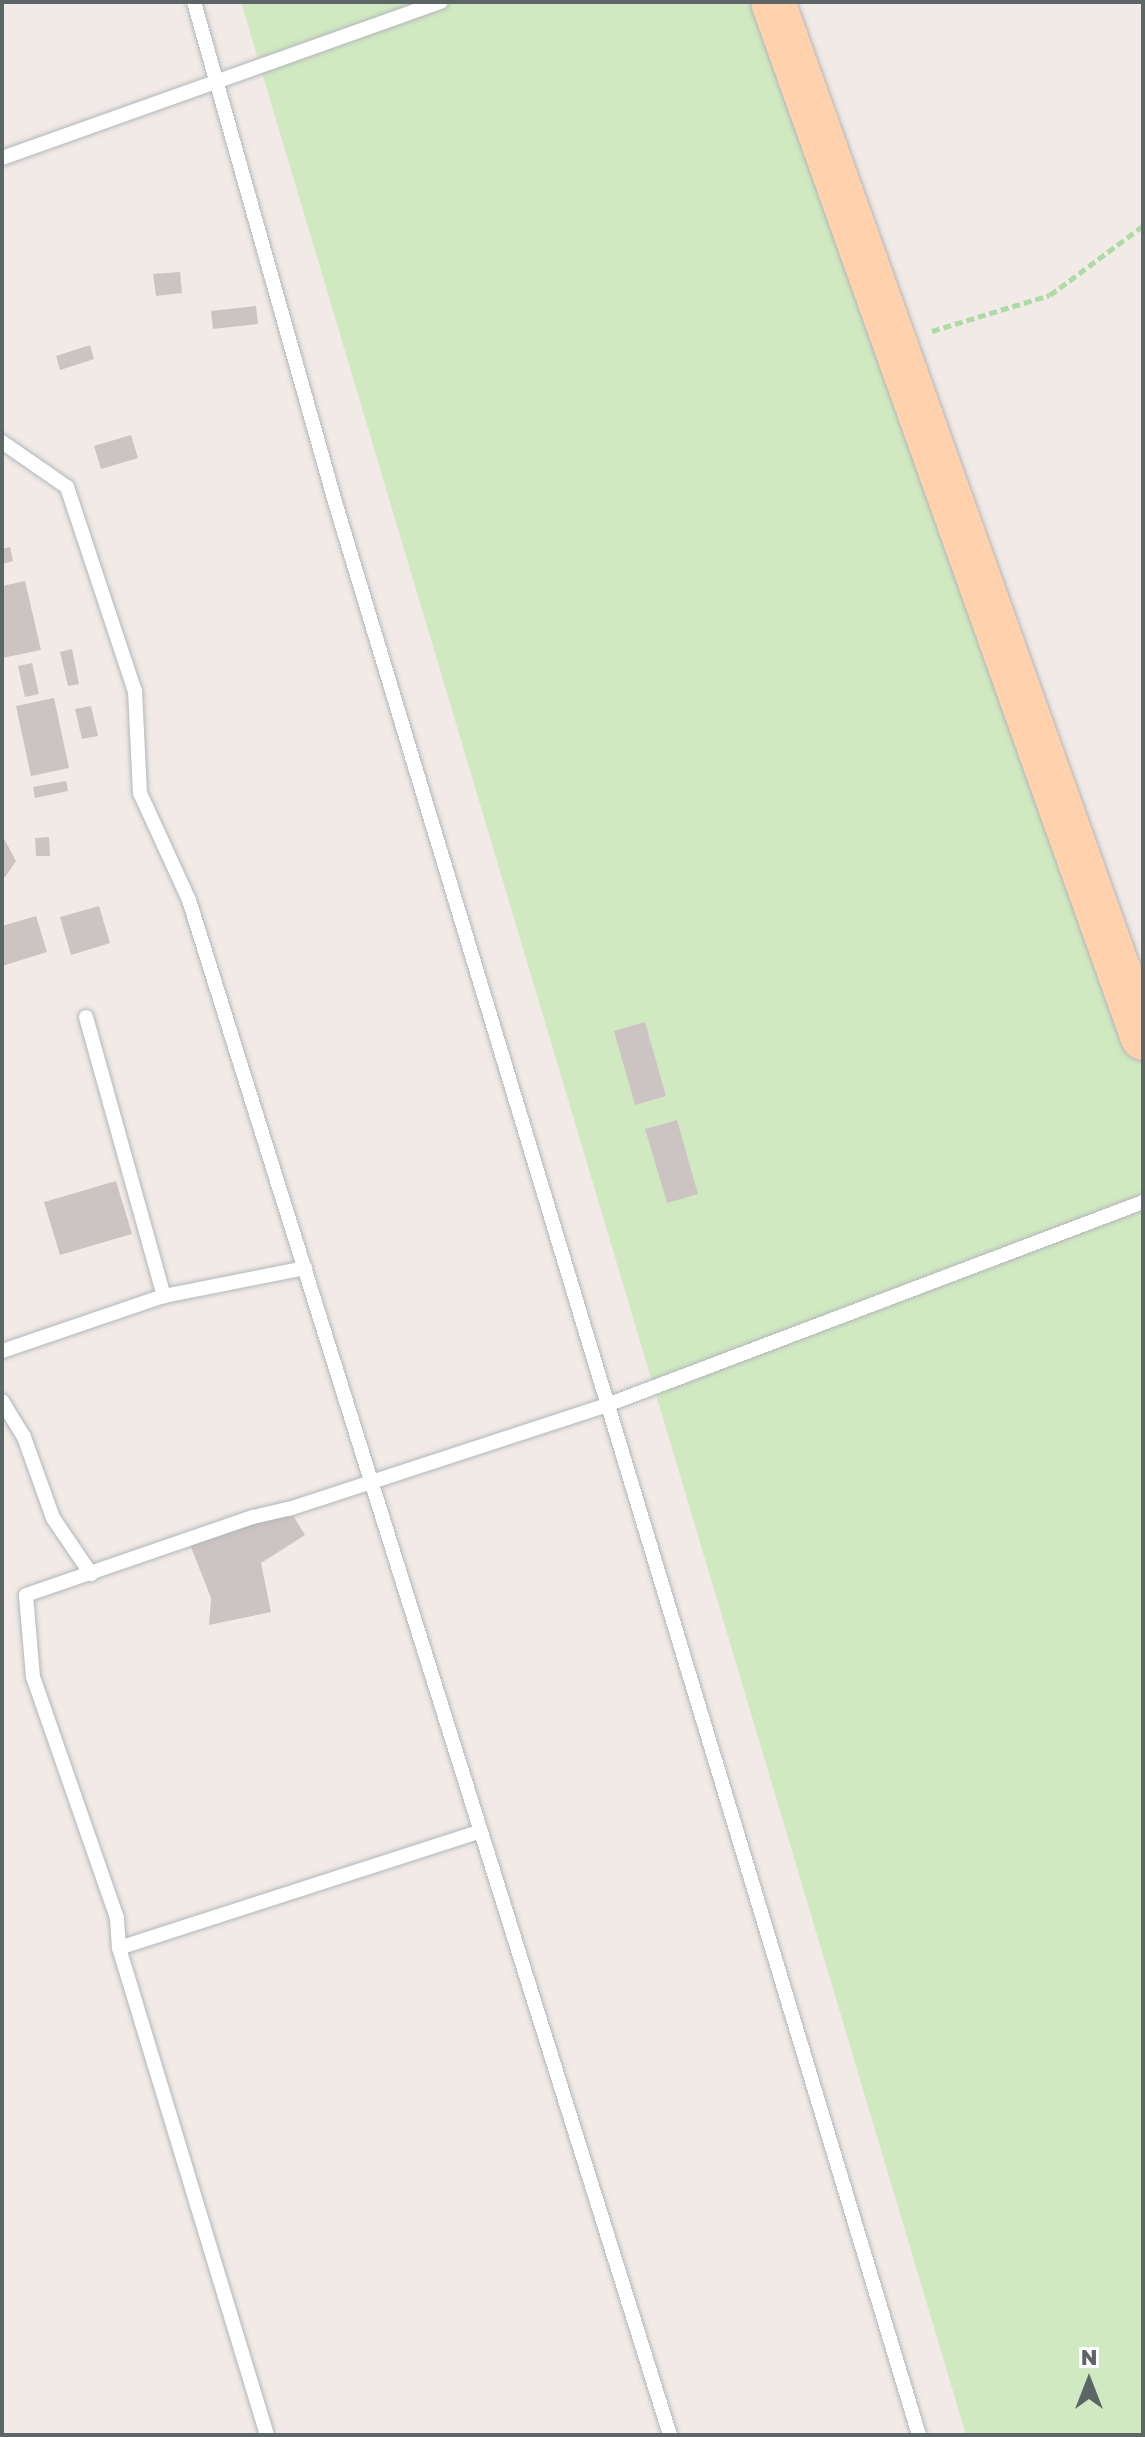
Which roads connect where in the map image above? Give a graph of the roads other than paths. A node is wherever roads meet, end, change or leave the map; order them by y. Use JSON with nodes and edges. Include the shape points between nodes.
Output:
{"nodes":[{"id":1,"x":194,"y":2,"type":"edge"},
{"id":2,"x":441,"y":2,"type":"edge"},
{"id":3,"x":773,"y":2,"type":"edge"},
{"id":4,"x":218,"y":81,"type":"junction"},
{"id":5,"x":2,"y":158,"type":"edge"},
{"id":6,"x":2,"y":442,"type":"edge"},
{"id":7,"x":86,"y":1017,"type":"dead end"},
{"id":8,"x":1143,"y":1038,"type":"edge"},
{"id":9,"x":1143,"y":1202,"type":"edge"},
{"id":10,"x":305,"y":1268,"type":"junction"},
{"id":11,"x":164,"y":1296,"type":"junction"},
{"id":12,"x":2,"y":1351,"type":"edge"},
{"id":13,"x":2,"y":1401,"type":"edge"},
{"id":14,"x":607,"y":1405,"type":"junction"},
{"id":15,"x":372,"y":1482,"type":"junction"},
{"id":16,"x":91,"y":1574,"type":"junction"},
{"id":17,"x":481,"y":1831,"type":"junction"},
{"id":18,"x":119,"y":1948,"type":"junction"},
{"id":19,"x":267,"y":2435,"type":"edge"},
{"id":20,"x":670,"y":2435,"type":"edge"},
{"id":21,"x":919,"y":2435,"type":"edge"}],
"edges":[{"from":1,"to":4,"type":"lane"},
{"from":2,"to":4,"type":"lane"},
{"from":3,"to":8,"type":"main road"},
{"from":4,"to":5,"type":"lane"},
{"from":4,"to":14,"type":"lane","via":[[335,502]]},
{"from":6,"to":10,"type":"lane","via":[[67,487],[135,691],[140,793],[189,900]]},
{"from":7,"to":11,"type":"lane"},
{"from":9,"to":14,"type":"lane"},
{"from":10,"to":11,"type":"lane"},
{"from":10,"to":15,"type":"lane"},
{"from":11,"to":12,"type":"lane"},
{"from":13,"to":16,"type":"lane","via":[[24,1437],[53,1518]]},
{"from":14,"to":15,"type":"lane"},
{"from":14,"to":21,"type":"lane"},
{"from":15,"to":16,"type":"lane"},
{"from":15,"to":17,"type":"lane"},
{"from":16,"to":18,"type":"lane","via":[[26,1595],[33,1677],[117,1918]]},
{"from":17,"to":18,"type":"lane"},
{"from":17,"to":20,"type":"lane"},
{"from":18,"to":19,"type":"lane"}]}
